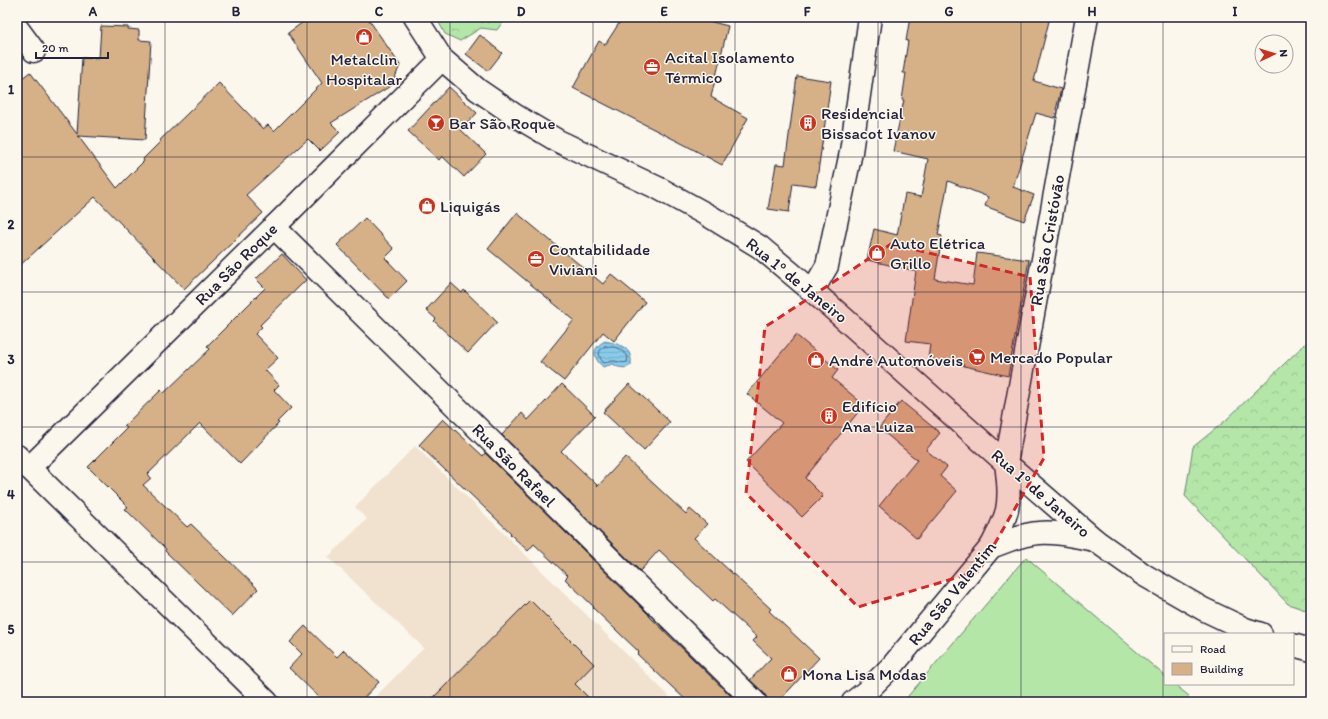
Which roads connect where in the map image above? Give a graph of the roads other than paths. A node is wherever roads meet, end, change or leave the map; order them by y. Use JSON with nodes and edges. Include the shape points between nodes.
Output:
{"nodes":[{"id":1,"x":415,"y":17,"type":"edge"},
{"id":2,"x":870,"y":17,"type":"edge"},
{"id":3,"x":1087,"y":17,"type":"edge"},
{"id":4,"x":17,"y":28,"type":"edge"},
{"id":5,"x":34,"y":51,"type":"dead end"},
{"id":6,"x":442,"y":58,"type":"junction"},
{"id":7,"x":274,"y":227,"type":"junction"},
{"id":8,"x":813,"y":290,"type":"junction"},
{"id":9,"x":23,"y":462,"type":"edge"},
{"id":10,"x":1006,"y":463,"type":"junction"},
{"id":11,"x":1096,"y":541,"type":"junction"},
{"id":12,"x":991,"y":547,"type":"junction"},
{"id":13,"x":1258,"y":633,"type":"edge"},
{"id":14,"x":1294,"y":644,"type":"edge"},
{"id":15,"x":1311,"y":650,"type":"edge"},
{"id":16,"x":267,"y":702,"type":"edge"},
{"id":17,"x":755,"y":702,"type":"edge"},
{"id":18,"x":854,"y":702,"type":"edge"}],
"edges":[{"from":1,"to":6,"type":"street","name":"Rua 1º de Janeiro"},
{"from":2,"to":8,"type":"street","via":[[851,152],[827,266]]},
{"from":3,"to":10,"type":"street","name":"Rua São Cristóvão"},
{"from":4,"to":5,"type":"street"},
{"from":6,"to":7,"type":"street","name":"Rua São Roque"},
{"from":6,"to":8,"type":"street","name":"Rua 1º de Janeiro","via":[[478,90],[530,125],[711,217],[760,247]]},
{"from":7,"to":9,"type":"street","name":"Rua São Roque"},
{"from":7,"to":17,"type":"street","name":"Rua São Rafael"},
{"from":8,"to":10,"type":"street","name":"Rua 1º de Janeiro"},
{"from":9,"to":16,"type":"street"},
{"from":10,"to":11,"type":"street","name":"Rua 1º de Janeiro"},
{"from":10,"to":12,"type":"street","name":"Rua São Valentim","via":[[1009,488],[1007,510]]},
{"from":11,"to":12,"type":"street","name":"Rua 1º de Janeiro","via":[[1062,534],[1040,533],[1020,536]]},
{"from":11,"to":13,"type":"street","name":"Rua 1º de Janeiro","via":[[1144,575],[1197,605]]},
{"from":12,"to":18,"type":"street","name":"Rua São Valentim","via":[[893,665]]},
{"from":14,"to":15,"type":"street"}]}
